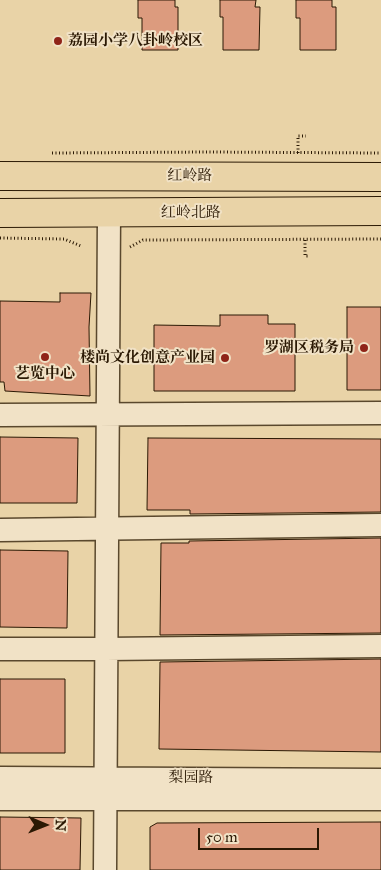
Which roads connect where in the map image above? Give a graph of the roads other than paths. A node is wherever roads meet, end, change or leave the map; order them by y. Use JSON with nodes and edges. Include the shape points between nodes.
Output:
{"nodes":[{"id":1,"x":0,"y":176,"type":"edge"},
{"id":2,"x":381,"y":177,"type":"edge"},
{"id":3,"x":381,"y":211,"type":"edge"},
{"id":4,"x":0,"y":213,"type":"edge"},
{"id":5,"x":109,"y":213,"type":"junction"},
{"id":6,"x":381,"y":413,"type":"edge"},
{"id":7,"x":0,"y":415,"type":"edge"},
{"id":8,"x":107,"y":415,"type":"junction"},
{"id":9,"x":381,"y":525,"type":"edge"},
{"id":10,"x":106,"y":529,"type":"junction"},
{"id":11,"x":0,"y":530,"type":"edge"},
{"id":12,"x":381,"y":646,"type":"edge"},
{"id":13,"x":106,"y":649,"type":"junction"},
{"id":14,"x":0,"y":650,"type":"edge"},
{"id":15,"x":0,"y":778,"type":"edge"},
{"id":16,"x":381,"y":780,"type":"edge"},
{"id":17,"x":106,"y":789,"type":"junction"},
{"id":18,"x":0,"y":799,"type":"edge"},
{"id":19,"x":381,"y":799,"type":"edge"},
{"id":20,"x":105,"y":870,"type":"edge"}],
"edges":[{"from":1,"to":2,"type":"main road","name":"红岭路"},
{"from":3,"to":5,"type":"main road","name":"红岭北路"},
{"from":4,"to":5,"type":"main road","name":"红岭北路"},
{"from":5,"to":8,"type":"street"},
{"from":6,"to":8,"type":"street"},
{"from":7,"to":8,"type":"street"},
{"from":8,"to":10,"type":"street"},
{"from":9,"to":10,"type":"street"},
{"from":10,"to":11,"type":"street"},
{"from":10,"to":13,"type":"street"},
{"from":12,"to":13,"type":"street"},
{"from":13,"to":14,"type":"street"},
{"from":13,"to":17,"type":"street"},
{"from":15,"to":17,"type":"street","name":"梨园路"},
{"from":16,"to":17,"type":"street","name":"梨园路"},
{"from":17,"to":18,"type":"street","name":"梨园路"},
{"from":17,"to":19,"type":"street","name":"梨园路"},
{"from":17,"to":20,"type":"street"}]}
